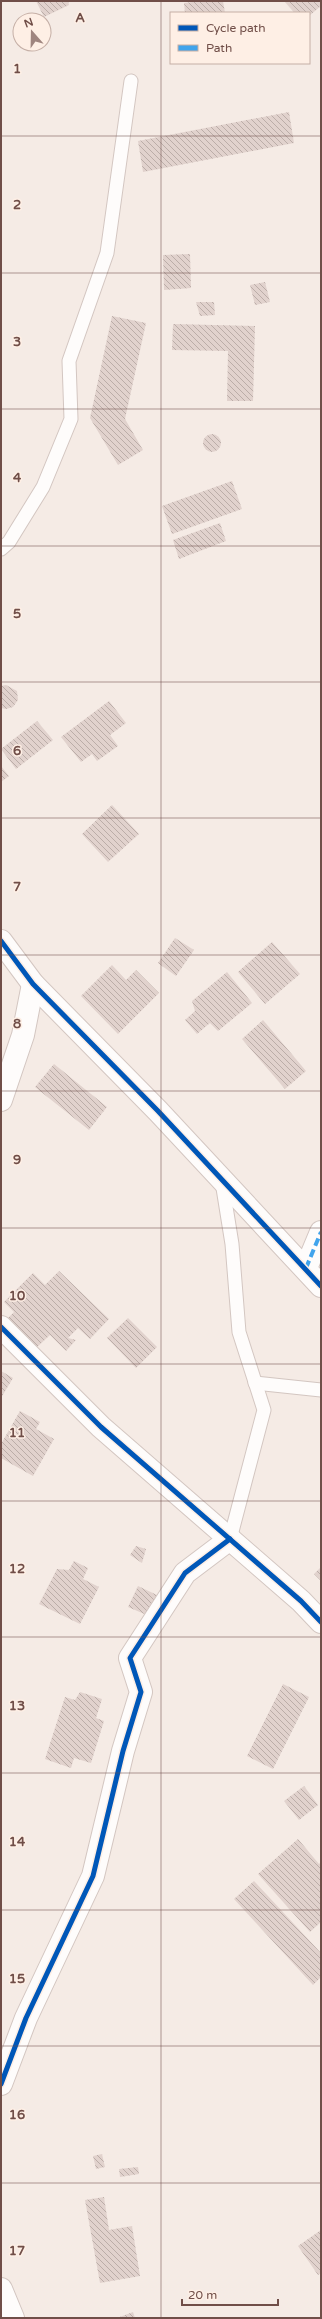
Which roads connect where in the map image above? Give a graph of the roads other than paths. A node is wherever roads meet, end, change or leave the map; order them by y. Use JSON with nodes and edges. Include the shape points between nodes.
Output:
{"nodes":[{"id":1,"x":131,"y":81,"type":"dead end"},
{"id":2,"x":1,"y":549,"type":"edge"},
{"id":3,"x":1,"y":941,"type":"edge"},
{"id":4,"x":32,"y":984,"type":"junction"},
{"id":5,"x":1,"y":1100,"type":"edge"},
{"id":6,"x":221,"y":1177,"type":"junction"},
{"id":7,"x":321,"y":1232,"type":"edge"},
{"id":8,"x":306,"y":1268,"type":"junction"},
{"id":9,"x":321,"y":1286,"type":"edge"},
{"id":10,"x":1,"y":1327,"type":"edge"},
{"id":11,"x":255,"y":1383,"type":"junction"},
{"id":12,"x":321,"y":1390,"type":"edge"},
{"id":13,"x":230,"y":1539,"type":"junction"},
{"id":14,"x":321,"y":1622,"type":"edge"},
{"id":15,"x":1,"y":2084,"type":"edge"},
{"id":16,"x":1,"y":2289,"type":"edge"},
{"id":17,"x":13,"y":2318,"type":"edge"}],
"edges":[{"from":1,"to":2,"type":"lane","via":[[107,253],[69,362],[71,419],[43,487],[10,542]]},
{"from":3,"to":4,"type":"street"},
{"from":4,"to":5,"type":"street","via":[[23,1035]]},
{"from":4,"to":6,"type":"street"},
{"from":6,"to":8,"type":"street"},
{"from":6,"to":11,"type":"lane","via":[[232,1244],[239,1332]]},
{"from":7,"to":8,"type":"street"},
{"from":8,"to":9,"type":"street"},
{"from":10,"to":13,"type":"street","via":[[100,1427]]},
{"from":11,"to":12,"type":"lane"},
{"from":11,"to":13,"type":"lane","via":[[264,1410]]},
{"from":13,"to":14,"type":"street","via":[[301,1601]]},
{"from":13,"to":15,"type":"street","via":[[184,1573],[130,1658],[142,1692],[123,1751],[93,1876],[26,2018]]},
{"from":16,"to":17,"type":"street"}]}
